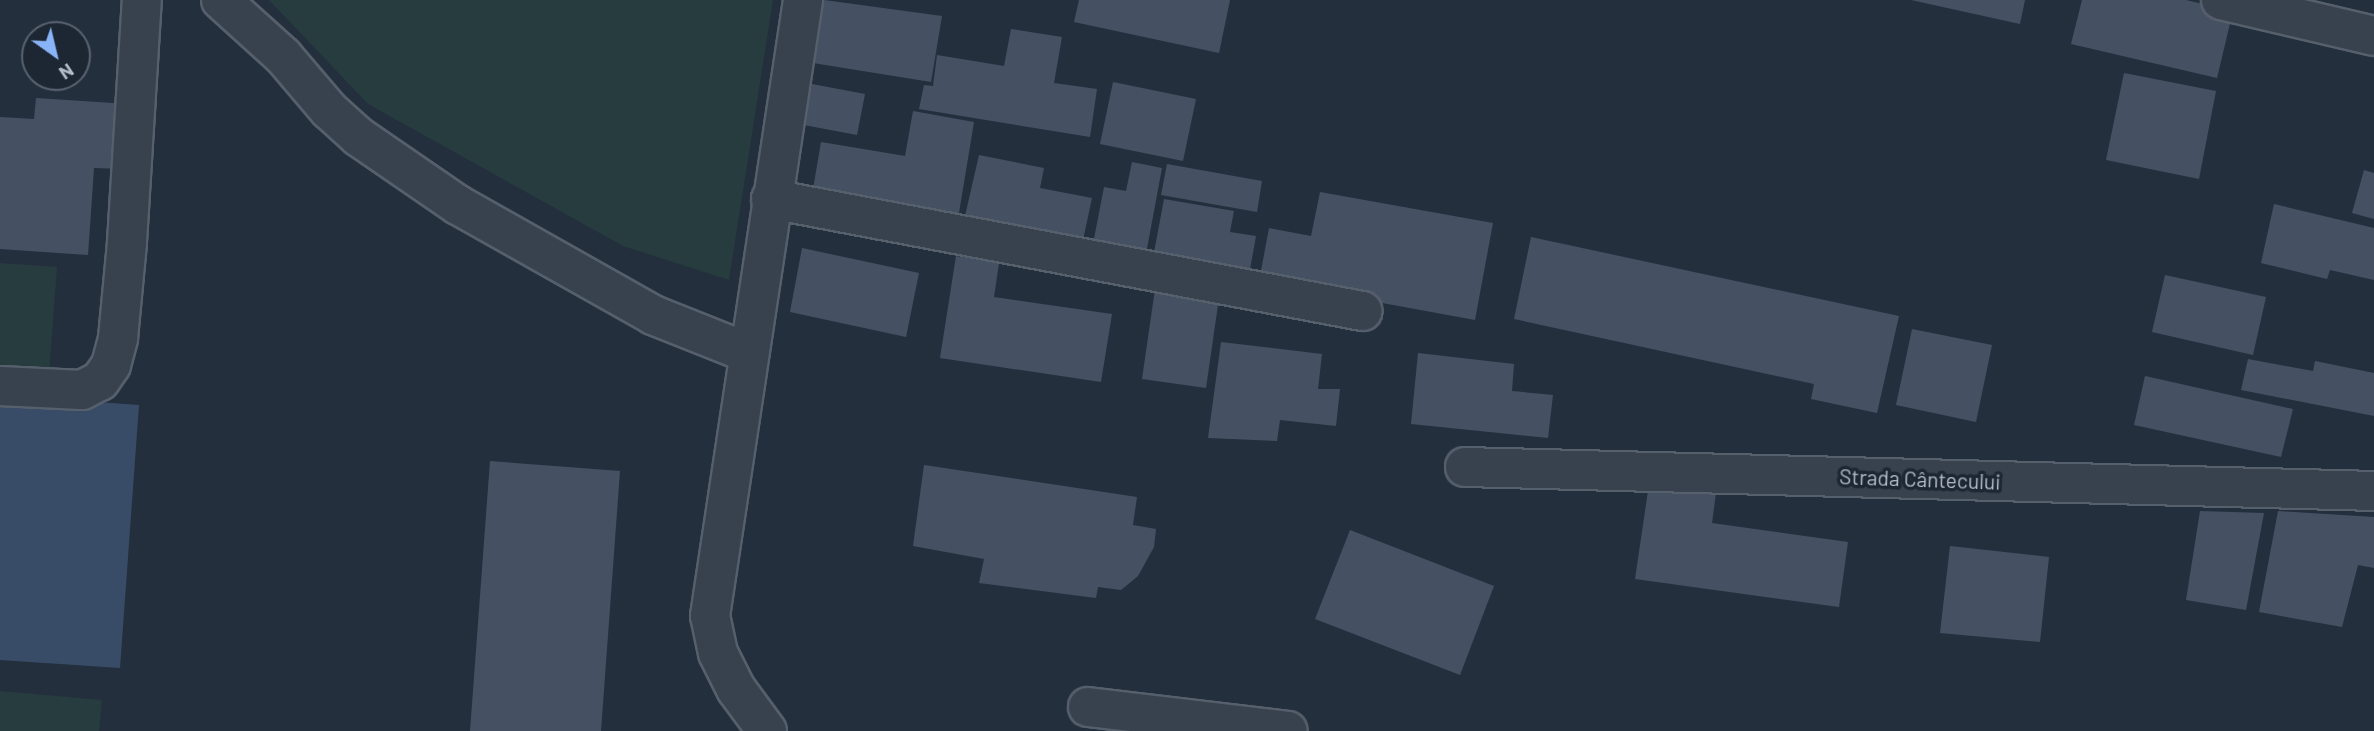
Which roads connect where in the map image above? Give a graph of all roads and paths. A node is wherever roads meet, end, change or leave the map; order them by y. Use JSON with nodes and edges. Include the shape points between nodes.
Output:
{"nodes":[{"id":1,"x":142,"y":0,"type":"edge"},
{"id":2,"x":221,"y":0,"type":"edge"},
{"id":3,"x":803,"y":0,"type":"edge"},
{"id":4,"x":2221,"y":0,"type":"edge"},
{"id":5,"x":2374,"y":36,"type":"edge"},
{"id":6,"x":771,"y":199,"type":"junction"},
{"id":7,"x":1362,"y":312,"type":"dead end"},
{"id":8,"x":746,"y":352,"type":"junction"},
{"id":9,"x":0,"y":386,"type":"edge"},
{"id":10,"x":1465,"y":467,"type":"dead end"},
{"id":11,"x":2374,"y":491,"type":"edge"},
{"id":12,"x":1087,"y":707,"type":"dead end"},
{"id":13,"x":767,"y":731,"type":"edge"},
{"id":14,"x":1288,"y":731,"type":"edge"}],
"edges":[{"from":1,"to":9,"type":"street","via":[[127,242],[111,365],[100,381],[82,390]]},
{"from":2,"to":8,"type":"street","via":[[283,55],[328,110],[359,137],[458,205],[653,315]]},
{"from":3,"to":6,"type":"street"},
{"from":4,"to":5,"type":"street"},
{"from":6,"to":7,"type":"street"},
{"from":6,"to":8,"type":"street"},
{"from":8,"to":13,"type":"street","via":[[710,616],[718,653],[736,689]]},
{"from":10,"to":11,"type":"street","name":"Strada Cântecului"},
{"from":12,"to":14,"type":"street"}]}
